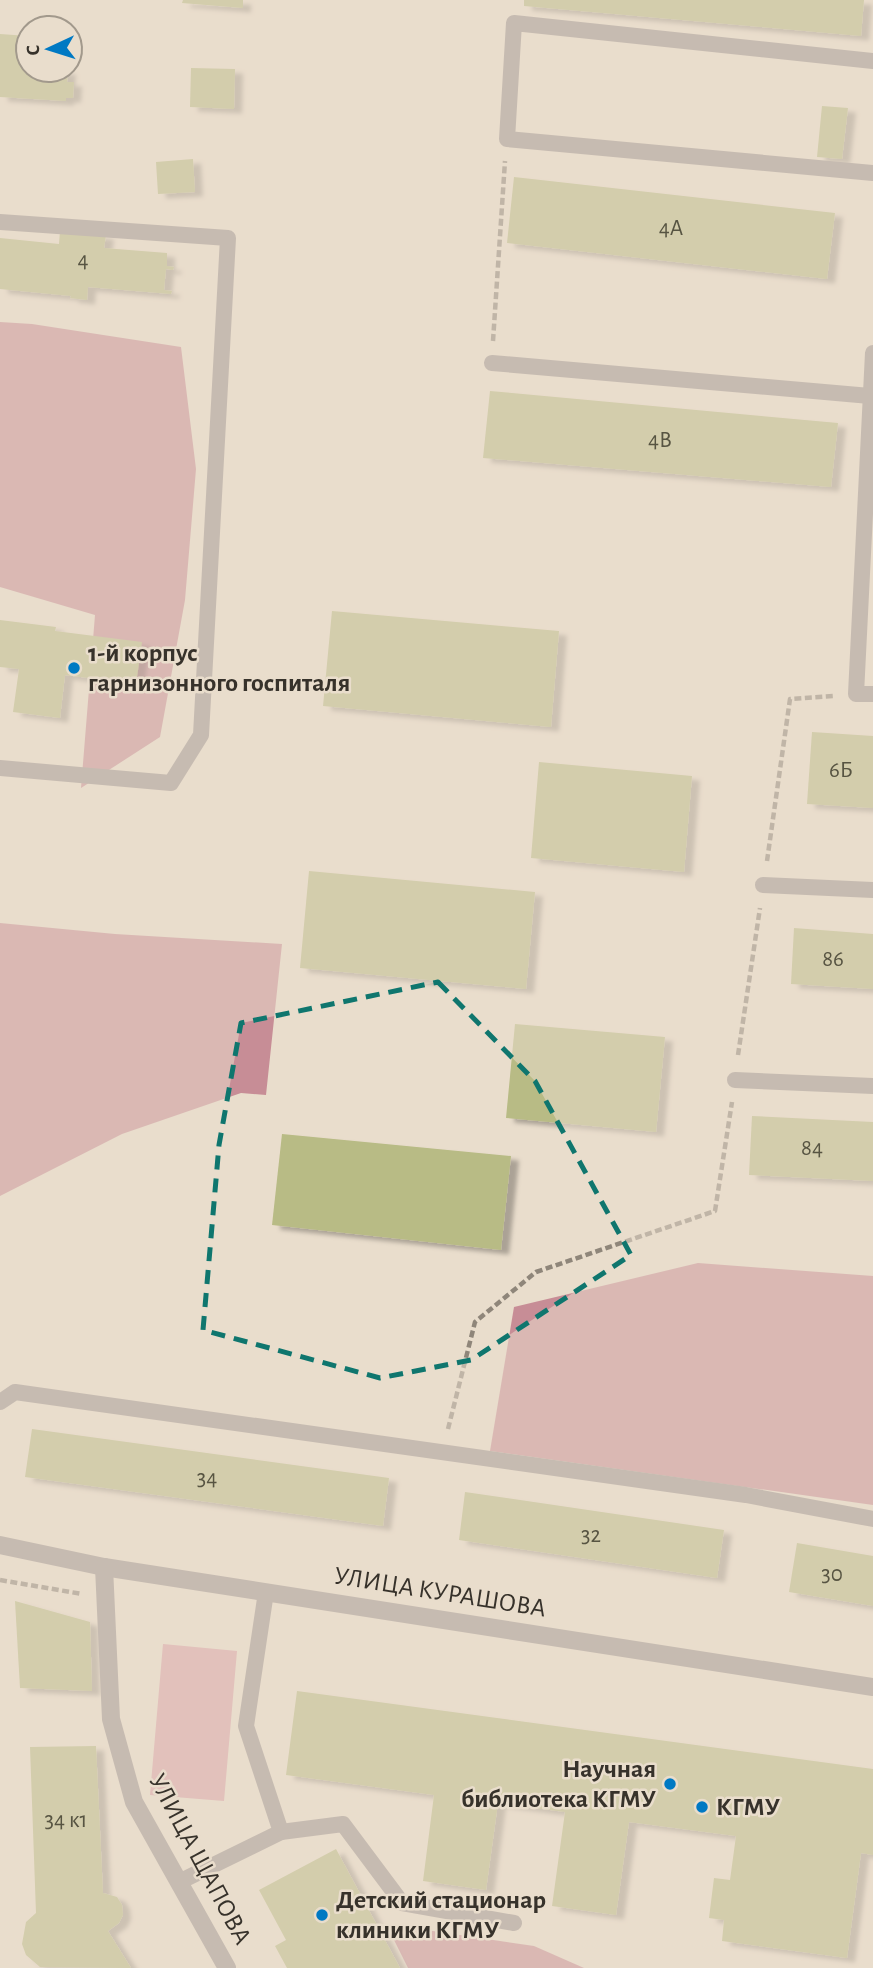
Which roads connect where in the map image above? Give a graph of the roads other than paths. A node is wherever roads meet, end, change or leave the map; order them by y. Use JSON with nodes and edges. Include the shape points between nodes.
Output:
{"nodes":[{"id":1,"x":873,"y":61,"type":"edge"},
{"id":2,"x":873,"y":173,"type":"edge"},
{"id":3,"x":0,"y":222,"type":"edge"},
{"id":4,"x":873,"y":353,"type":"edge"},
{"id":5,"x":492,"y":363,"type":"road end"},
{"id":6,"x":870,"y":396,"type":"junction"},
{"id":7,"x":873,"y":694,"type":"edge"},
{"id":8,"x":0,"y":768,"type":"edge"},
{"id":9,"x":763,"y":885,"type":"road end"},
{"id":10,"x":873,"y":890,"type":"edge"},
{"id":11,"x":735,"y":1080,"type":"road end"},
{"id":12,"x":873,"y":1086,"type":"edge"},
{"id":13,"x":0,"y":1402,"type":"edge"},
{"id":14,"x":873,"y":1519,"type":"edge"},
{"id":15,"x":0,"y":1545,"type":"edge"},
{"id":16,"x":104,"y":1567,"type":"junction"},
{"id":17,"x":266,"y":1592,"type":"junction"},
{"id":18,"x":873,"y":1687,"type":"edge"},
{"id":19,"x":281,"y":1832,"type":"junction"},
{"id":20,"x":179,"y":1882,"type":"junction"},
{"id":21,"x":514,"y":1923,"type":"dead end"},
{"id":22,"x":227,"y":1968,"type":"edge"}],
"edges":[{"from":1,"to":2,"type":"lane","via":[[514,23],[507,139]]},
{"from":3,"to":8,"type":"lane","via":[[228,237],[201,735],[171,783]]},
{"from":4,"to":6,"type":"lane"},
{"from":5,"to":6,"type":"lane"},
{"from":6,"to":7,"type":"lane","via":[[856,694]]},
{"from":9,"to":10,"type":"lane"},
{"from":11,"to":12,"type":"lane"},
{"from":13,"to":14,"type":"lane","via":[[15,1392],[746,1494]]},
{"from":15,"to":16,"type":"street","name":"УЛИЦА КУРАШОВА"},
{"from":16,"to":17,"type":"street","name":"УЛИЦА КУРАШОВА"},
{"from":16,"to":20,"type":"street","name":"УЛИЦА ЩАПОВА","via":[[111,1718],[134,1802]]},
{"from":17,"to":18,"type":"street","name":"УЛИЦА КУРАШОВА"},
{"from":17,"to":19,"type":"lane","via":[[246,1726]]},
{"from":19,"to":20,"type":"lane"},
{"from":19,"to":21,"type":"lane","via":[[343,1824],[402,1903]]},
{"from":20,"to":22,"type":"street","name":"УЛИЦА ЩАПОВА"}]}
